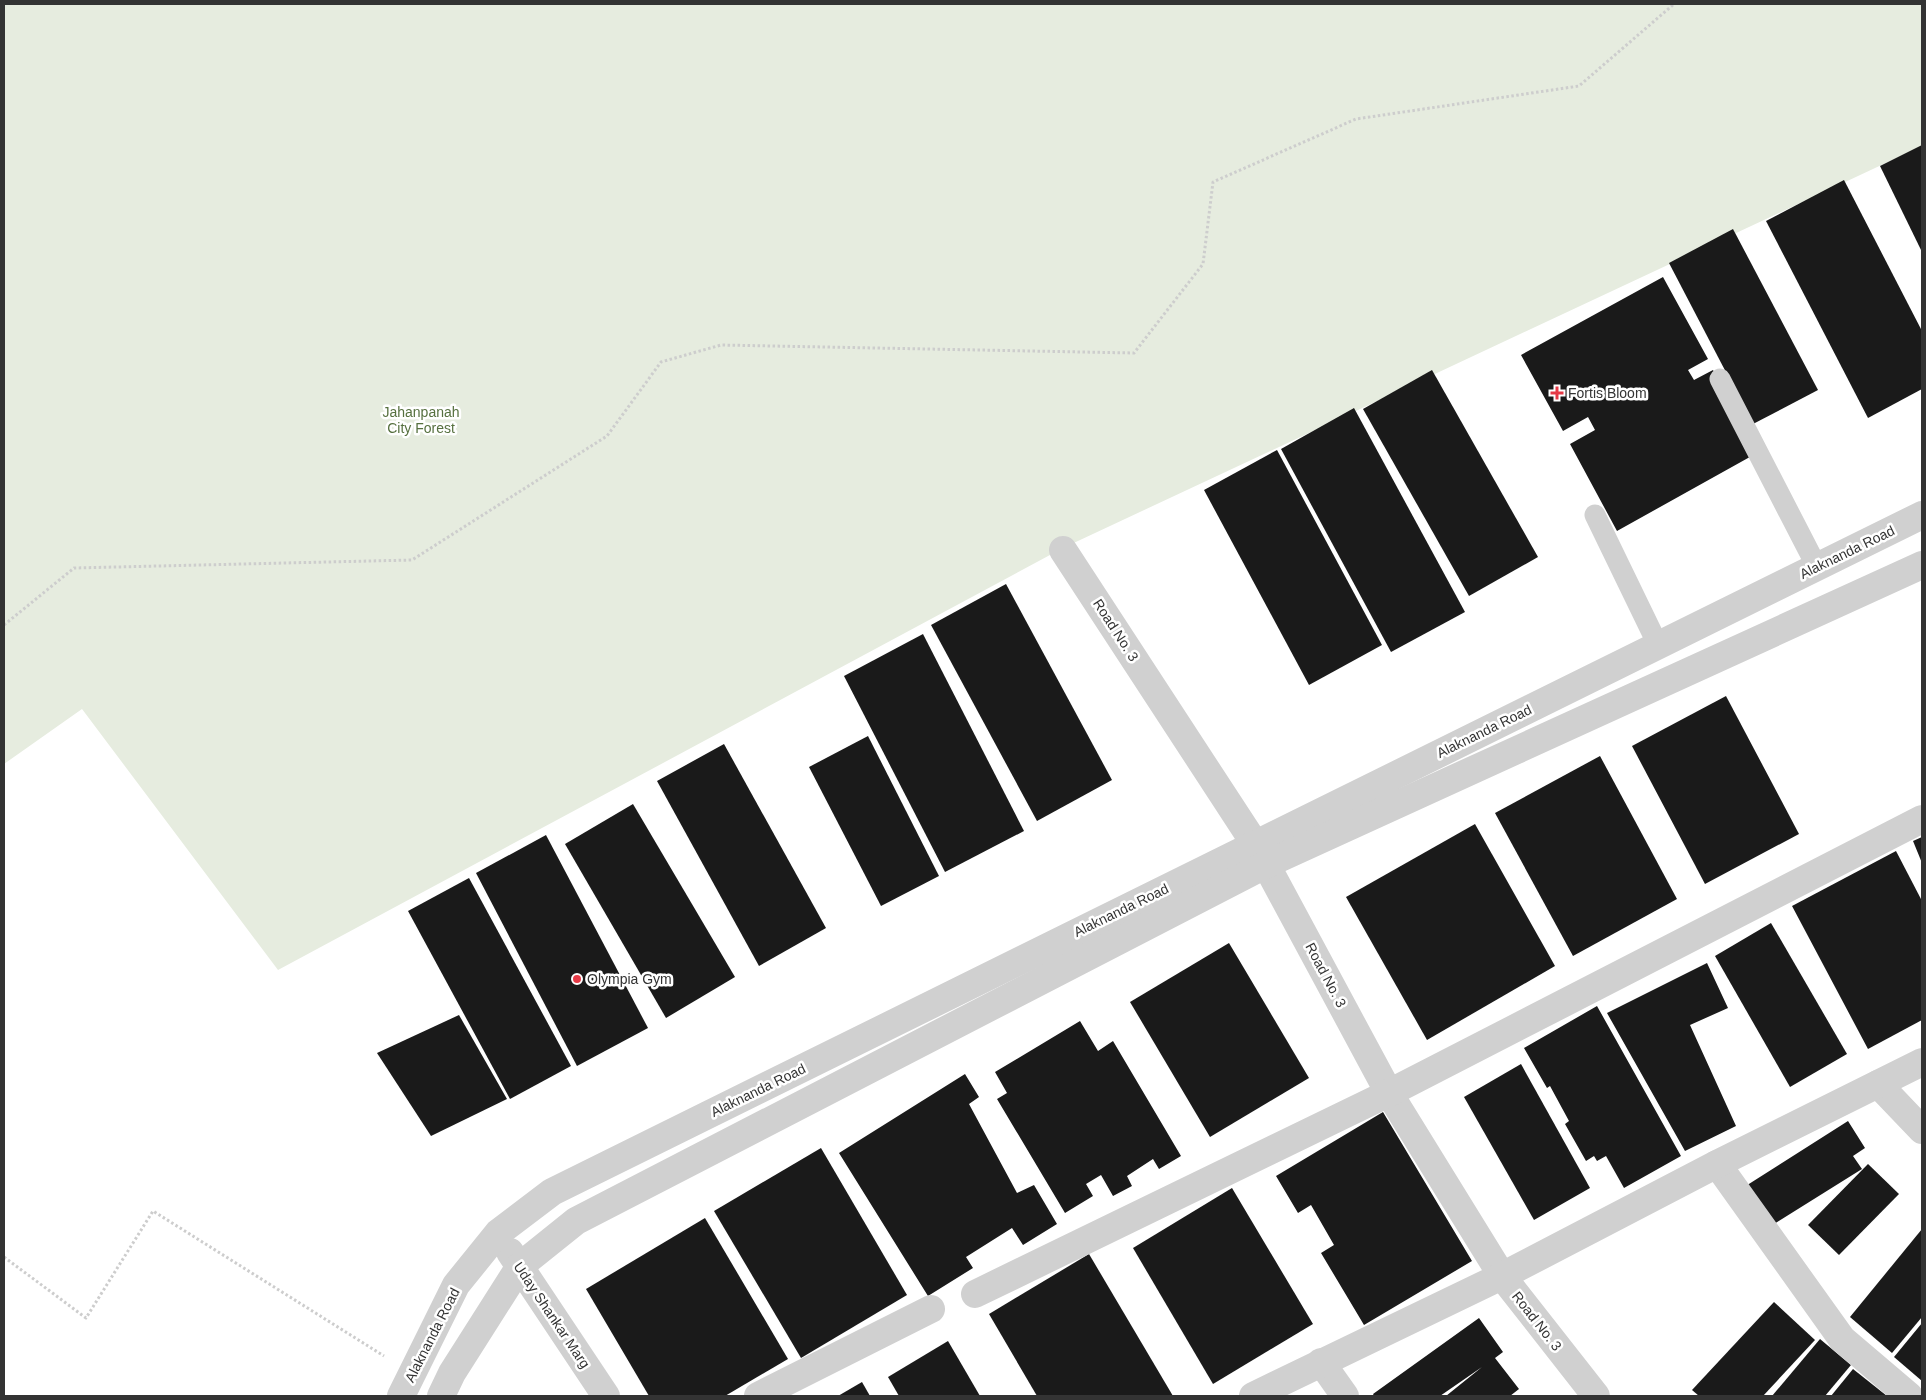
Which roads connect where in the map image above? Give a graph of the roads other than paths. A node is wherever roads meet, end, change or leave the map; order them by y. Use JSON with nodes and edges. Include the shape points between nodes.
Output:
{"nodes":[{"id":1,"x":1720,"y":379,"type":"dead end"},
{"id":2,"x":1594,"y":515,"type":"dead end"},
{"id":3,"x":1922,"y":515,"type":"edge"},
{"id":4,"x":1063,"y":550,"type":"dead end"},
{"id":5,"x":1922,"y":565,"type":"edge"},
{"id":6,"x":1817,"y":567,"type":"junction"},
{"id":7,"x":1658,"y":645,"type":"junction"},
{"id":8,"x":1922,"y":819,"type":"edge"},
{"id":9,"x":1261,"y":854,"type":"junction"},
{"id":10,"x":1922,"y":1062,"type":"edge"},
{"id":11,"x":1878,"y":1084,"type":"junction"},
{"id":12,"x":1389,"y":1093,"type":"junction"},
{"id":13,"x":1922,"y":1130,"type":"edge"},
{"id":14,"x":1717,"y":1164,"type":"junction"},
{"id":15,"x":498,"y":1234,"type":"junction"},
{"id":16,"x":520,"y":1266,"type":"junction"},
{"id":17,"x":1502,"y":1276,"type":"junction"},
{"id":18,"x":975,"y":1294,"type":"dead end"},
{"id":19,"x":931,"y":1309,"type":"dead end"},
{"id":20,"x":1321,"y":1362,"type":"junction"},
{"id":21,"x":407,"y":1385,"type":"edge"},
{"id":22,"x":441,"y":1396,"type":"edge"},
{"id":23,"x":606,"y":1396,"type":"edge"},
{"id":24,"x":758,"y":1396,"type":"edge"},
{"id":25,"x":1253,"y":1396,"type":"edge"},
{"id":26,"x":1345,"y":1396,"type":"edge"},
{"id":27,"x":1596,"y":1396,"type":"edge"},
{"id":28,"x":1909,"y":1396,"type":"edge"}],
"edges":[{"from":1,"to":6,"type":"lane"},
{"from":2,"to":7,"type":"lane"},
{"from":3,"to":6,"type":"street","name":"Alaknanda Road"},
{"from":4,"to":9,"type":"street","name":"Road No. 3"},
{"from":5,"to":9,"type":"street"},
{"from":6,"to":7,"type":"street","name":"Alaknanda Road"},
{"from":7,"to":9,"type":"street","name":"Alaknanda Road"},
{"from":8,"to":12,"type":"street"},
{"from":9,"to":12,"type":"street","name":"Road No. 3"},
{"from":9,"to":15,"type":"street","name":"Alaknanda Road","via":[[552,1192]]},
{"from":9,"to":16,"type":"street","via":[[576,1222]]},
{"from":10,"to":11,"type":"street"},
{"from":11,"to":13,"type":"street"},
{"from":11,"to":14,"type":"street"},
{"from":12,"to":17,"type":"street","name":"Road No. 3"},
{"from":12,"to":18,"type":"street"},
{"from":14,"to":17,"type":"street"},
{"from":14,"to":28,"type":"street","via":[[1842,1339]]},
{"from":15,"to":16,"type":"street","name":"Uday Shankar Marg"},
{"from":15,"to":21,"type":"street","name":"Alaknanda Road","via":[[456,1285]]},
{"from":16,"to":22,"type":"street","via":[[452,1373]]},
{"from":16,"to":23,"type":"street","name":"Uday Shankar Marg"},
{"from":17,"to":20,"type":"street"},
{"from":17,"to":27,"type":"street","name":"Road No. 3"},
{"from":19,"to":24,"type":"street"},
{"from":20,"to":25,"type":"street"},
{"from":20,"to":26,"type":"street"}]}
